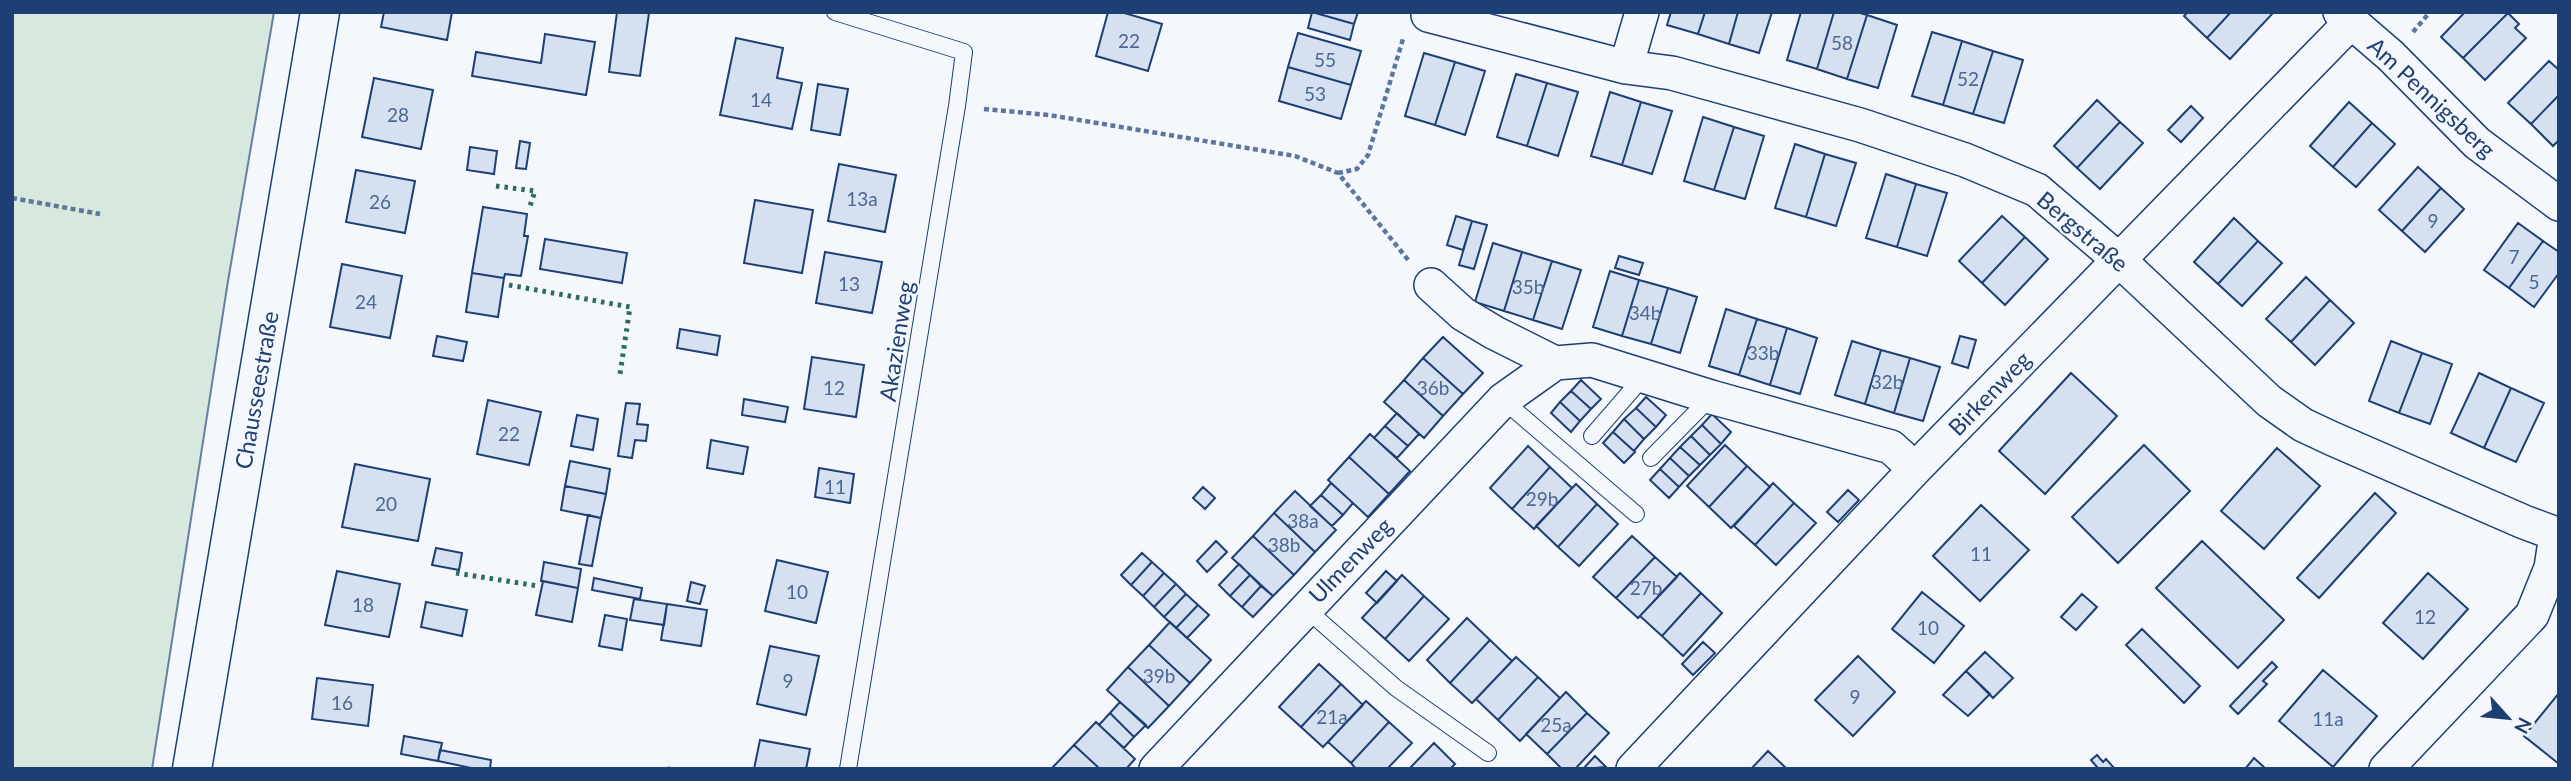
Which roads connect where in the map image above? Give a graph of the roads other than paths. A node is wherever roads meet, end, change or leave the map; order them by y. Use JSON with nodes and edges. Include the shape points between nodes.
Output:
{"nodes":[{"id":1,"x":320,"y":12,"type":"edge"},
{"id":2,"x":835,"y":12,"type":"edge"},
{"id":3,"x":1429,"y":12,"type":"edge"},
{"id":4,"x":1642,"y":12,"type":"edge"},
{"id":5,"x":2345,"y":17,"type":"edge"},
{"id":6,"x":1626,"y":67,"type":"junction"},
{"id":7,"x":2559,"y":204,"type":"edge"},
{"id":8,"x":2119,"y":260,"type":"junction"},
{"id":9,"x":1431,"y":285,"type":"road end"},
{"id":10,"x":1555,"y":363,"type":"junction"},
{"id":11,"x":1644,"y":376,"type":"junction"},
{"id":12,"x":1711,"y":397,"type":"junction"},
{"id":13,"x":1503,"y":400,"type":"junction"},
{"id":14,"x":1592,"y":436,"type":"dead end"},
{"id":15,"x":1651,"y":458,"type":"dead end"},
{"id":16,"x":1915,"y":469,"type":"junction"},
{"id":17,"x":1636,"y":514,"type":"dead end"},
{"id":18,"x":2557,"y":535,"type":"edge"},
{"id":19,"x":1306,"y":608,"type":"junction"},
{"id":20,"x":1488,"y":753,"type":"dead end"},
{"id":21,"x":192,"y":769,"type":"edge"},
{"id":22,"x":848,"y":769,"type":"edge"},
{"id":23,"x":1156,"y":769,"type":"edge"},
{"id":24,"x":1633,"y":769,"type":"edge"},
{"id":25,"x":2386,"y":769,"type":"edge"}],
"edges":[{"from":1,"to":21,"type":"main road","name":"Chausseestraße"},
{"from":2,"to":22,"type":"lane","name":"Akazienweg","via":[[964,52]]},
{"from":3,"to":6,"type":"street","name":"Bergstraße"},
{"from":4,"to":6,"type":"street"},
{"from":5,"to":7,"type":"street","name":"Am Pennigsberg","via":[[2391,56],[2477,143]]},
{"from":5,"to":8,"type":"street","name":"Birkenweg"},
{"from":6,"to":8,"type":"street","name":"Bergstraße","via":[[1686,76],[1965,160],[2037,190]]},
{"from":8,"to":16,"type":"street","name":"Birkenweg"},
{"from":8,"to":18,"type":"street","name":"Bergstraße","via":[[2269,401],[2304,425]]},
{"from":9,"to":10,"type":"street","via":[[1463,314]]},
{"from":10,"to":11,"type":"street","via":[[1592,360]]},
{"from":10,"to":13,"type":"street","name":"Ulmenweg"},
{"from":11,"to":12,"type":"street"},
{"from":11,"to":14,"type":"lane"},
{"from":12,"to":15,"type":"lane"},
{"from":12,"to":16,"type":"street","via":[[1891,447]]},
{"from":13,"to":17,"type":"lane"},
{"from":13,"to":19,"type":"street","name":"Ulmenweg"},
{"from":16,"to":24,"type":"street","name":"Birkenweg"},
{"from":18,"to":25,"type":"street","via":[[2551,568],[2532,615]]},
{"from":19,"to":20,"type":"lane","via":[[1396,688]]},
{"from":19,"to":23,"type":"street","name":"Ulmenweg"}]}
